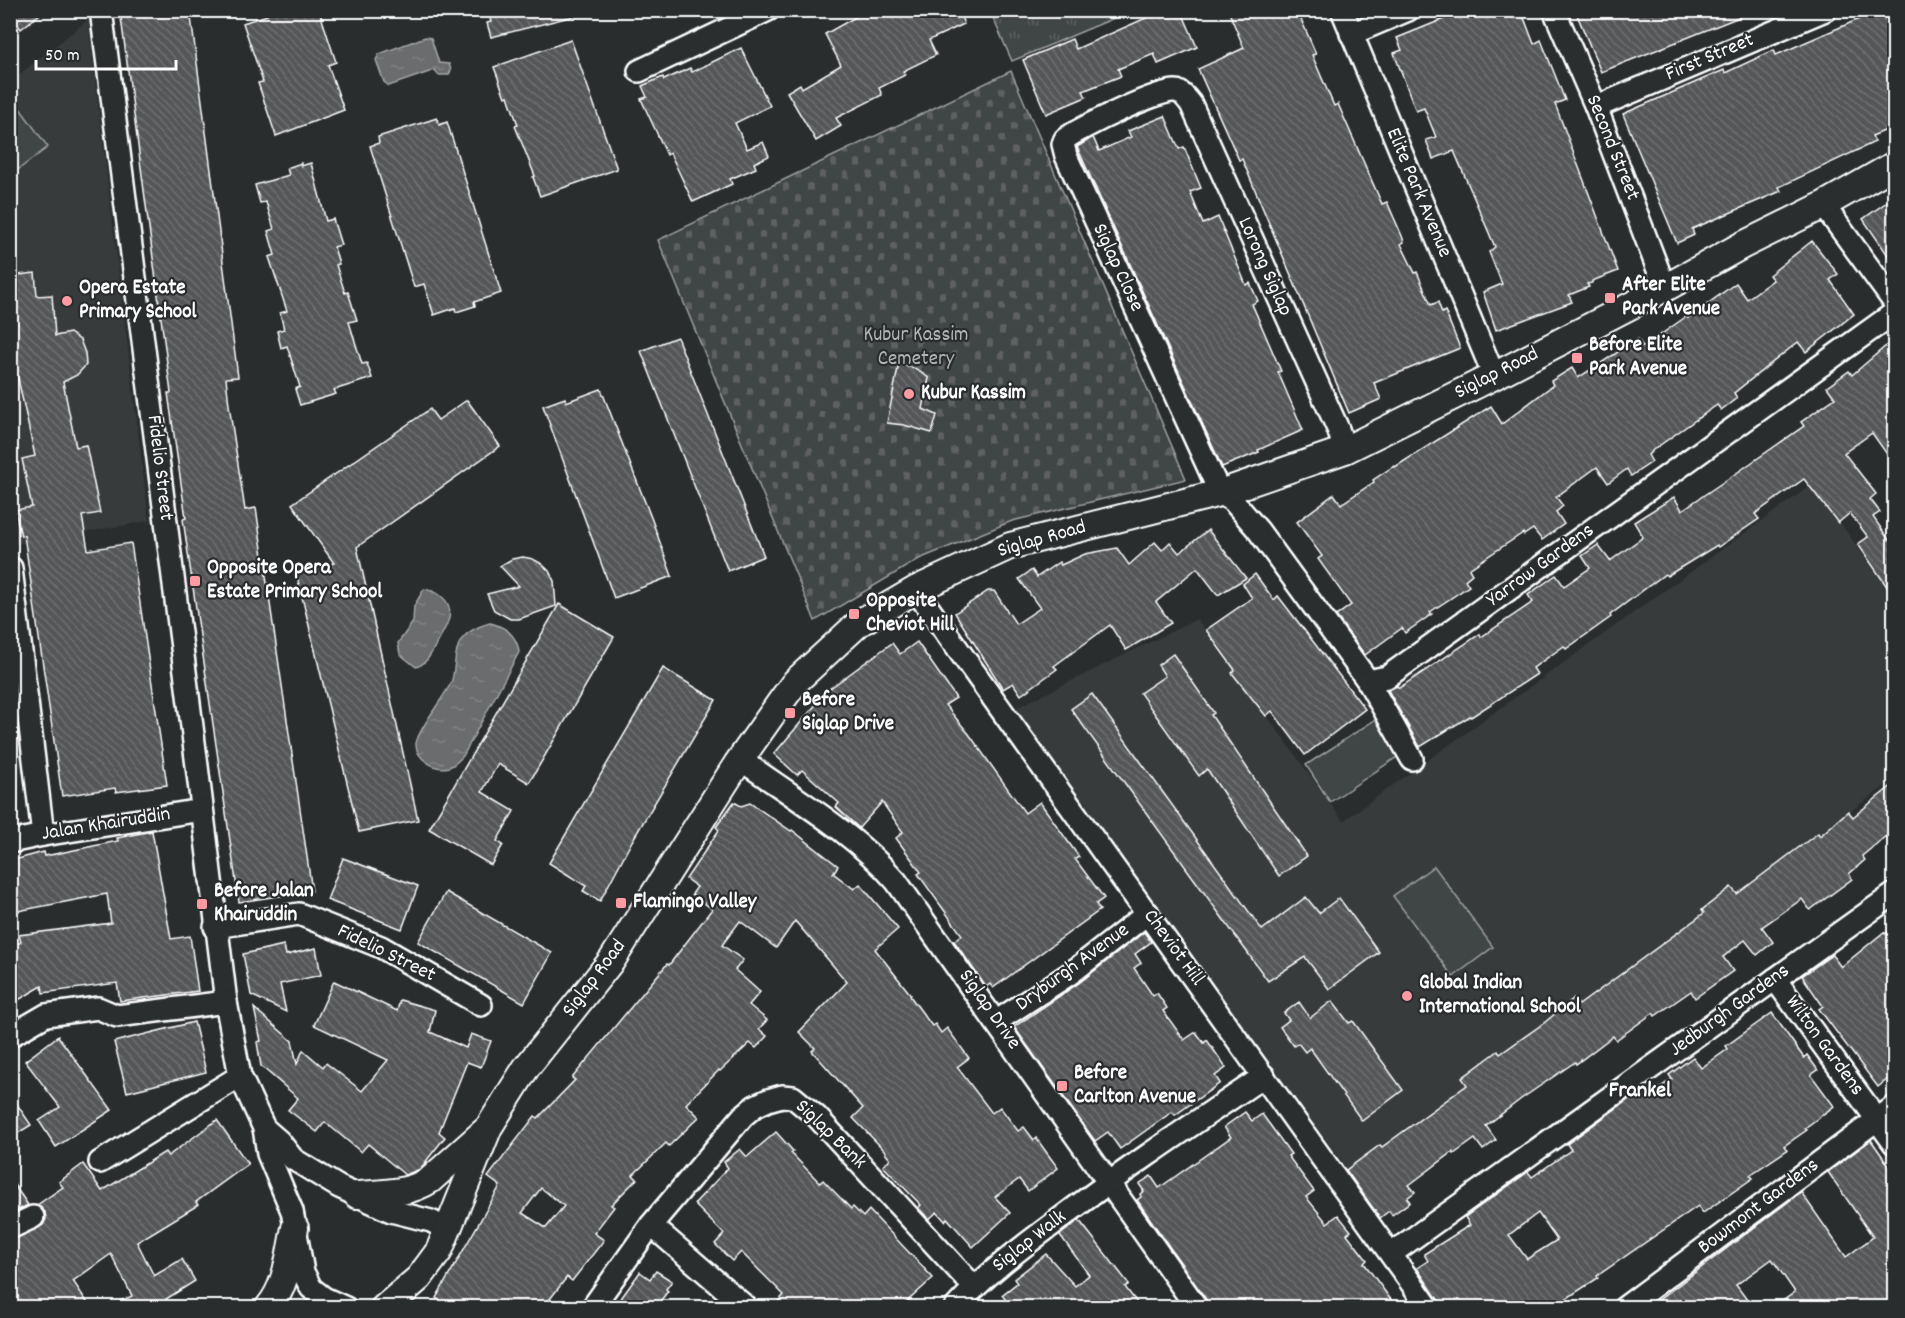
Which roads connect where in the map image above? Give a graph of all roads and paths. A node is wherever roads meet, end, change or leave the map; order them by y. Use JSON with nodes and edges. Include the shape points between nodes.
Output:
{"nodes":[{"id":1,"x":101,"y":10,"type":"edge"},
{"id":2,"x":768,"y":10,"type":"edge"},
{"id":3,"x":1342,"y":10,"type":"edge"},
{"id":4,"x":1408,"y":10,"type":"edge"},
{"id":5,"x":1554,"y":10,"type":"edge"},
{"id":6,"x":1825,"y":10,"type":"edge"},
{"id":7,"x":1351,"y":34,"type":"junction"},
{"id":8,"x":639,"y":71,"type":"dead end"},
{"id":9,"x":1176,"y":91,"type":"joint"},
{"id":10,"x":1596,"y":107,"type":"junction"},
{"id":11,"x":1894,"y":165,"type":"edge"},
{"id":12,"x":1820,"y":207,"type":"junction"},
{"id":13,"x":1665,"y":288,"type":"junction"},
{"id":14,"x":1894,"y":302,"type":"edge"},
{"id":15,"x":1894,"y":313,"type":"edge"},
{"id":16,"x":1494,"y":376,"type":"junction"},
{"id":17,"x":1345,"y":450,"type":"junction"},
{"id":18,"x":1226,"y":497,"type":"junction"},
{"id":19,"x":11,"y":568,"type":"edge"},
{"id":20,"x":917,"y":589,"type":"junction"},
{"id":21,"x":1368,"y":681,"type":"junction"},
{"id":22,"x":1412,"y":759,"type":"dead end"},
{"id":23,"x":737,"y":764,"type":"junction"},
{"id":24,"x":202,"y":810,"type":"junction"},
{"id":25,"x":43,"y":835,"type":"junction"},
{"id":26,"x":10,"y":842,"type":"edge"},
{"id":27,"x":1894,"y":894,"type":"edge"},
{"id":28,"x":1148,"y":914,"type":"junction"},
{"id":29,"x":215,"y":927,"type":"junction"},
{"id":30,"x":1775,"y":979,"type":"junction"},
{"id":31,"x":226,"y":1002,"type":"junction"},
{"id":32,"x":481,"y":1005,"type":"dead end"},
{"id":33,"x":997,"y":1021,"type":"junction"},
{"id":34,"x":10,"y":1036,"type":"edge"},
{"id":35,"x":240,"y":1076,"type":"junction"},
{"id":36,"x":1264,"y":1076,"type":"junction"},
{"id":37,"x":1894,"y":1107,"type":"edge"},
{"id":38,"x":1877,"y":1119,"type":"junction"},
{"id":39,"x":489,"y":1127,"type":"junction"},
{"id":40,"x":264,"y":1128,"type":"junction"},
{"id":41,"x":1894,"y":1143,"type":"edge"},
{"id":42,"x":293,"y":1159,"type":"junction"},
{"id":43,"x":100,"y":1162,"type":"dead end"},
{"id":44,"x":276,"y":1174,"type":"junction"},
{"id":45,"x":1108,"y":1181,"type":"junction"},
{"id":46,"x":357,"y":1195,"type":"junction"},
{"id":47,"x":33,"y":1217,"type":"dead end"},
{"id":48,"x":651,"y":1225,"type":"junction"},
{"id":49,"x":10,"y":1228,"type":"edge"},
{"id":50,"x":295,"y":1228,"type":"junction"},
{"id":51,"x":448,"y":1230,"type":"junction"},
{"id":52,"x":1392,"y":1254,"type":"junction"},
{"id":53,"x":974,"y":1287,"type":"junction"},
{"id":54,"x":268,"y":1308,"type":"edge"},
{"id":55,"x":346,"y":1308,"type":"edge"},
{"id":56,"x":384,"y":1308,"type":"edge"},
{"id":57,"x":592,"y":1308,"type":"edge"},
{"id":58,"x":747,"y":1308,"type":"edge"},
{"id":59,"x":955,"y":1308,"type":"edge"},
{"id":60,"x":1197,"y":1308,"type":"edge"},
{"id":61,"x":1429,"y":1308,"type":"edge"},
{"id":62,"x":1624,"y":1308,"type":"edge"}],
"edges":[{"from":1,"to":24,"type":"street","name":"Fidelio Street"},
{"from":2,"to":8,"type":"street"},
{"from":3,"to":7,"type":"street","name":"Elite Park Avenue"},
{"from":4,"to":7,"type":"street"},
{"from":5,"to":10,"type":"street","name":"Second Street"},
{"from":6,"to":10,"type":"street","name":"First Street"},
{"from":7,"to":16,"type":"street","name":"Elite Park Avenue"},
{"from":9,"to":17,"type":"street","name":"Lorong Siglap","via":[[1191,104]]},
{"from":9,"to":18,"type":"street","name":"Siglap Close","via":[[1157,93],[1071,135],[1063,144]]},
{"from":10,"to":13,"type":"street","name":"Second Street"},
{"from":11,"to":12,"type":"main road","name":"Siglap Road"},
{"from":12,"to":13,"type":"main road","name":"Siglap Road"},
{"from":12,"to":14,"type":"street","via":[[1830,214]]},
{"from":13,"to":16,"type":"main road","name":"Siglap Road"},
{"from":15,"to":21,"type":"street","name":"Yarrow Gardens","via":[[1387,677]]},
{"from":16,"to":17,"type":"main road","name":"Siglap Road"},
{"from":17,"to":18,"type":"main road","name":"Siglap Road"},
{"from":18,"to":20,"type":"main road","name":"Siglap Road","via":[[1010,546]]},
{"from":18,"to":21,"type":"street","via":[[1258,530]]},
{"from":19,"to":25,"type":"street"},
{"from":20,"to":23,"type":"main road","name":"Siglap Road","via":[[859,623],[795,681]]},
{"from":20,"to":28,"type":"street","name":"Cheviot Hill"},
{"from":21,"to":22,"type":"street"},
{"from":23,"to":33,"type":"street","name":"Siglap Drive","via":[[740,759],[871,854],[896,881]]},
{"from":23,"to":39,"type":"main road","name":"Siglap Road","via":[[612,960],[526,1068]]},
{"from":24,"to":25,"type":"street","name":"Jalan Khairuddin"},
{"from":24,"to":29,"type":"street","name":"Fidelio Street"},
{"from":25,"to":26,"type":"street","name":"Jalan Khairuddin"},
{"from":27,"to":30,"type":"street","name":"Jedburgh Gardens"},
{"from":28,"to":33,"type":"street","name":"Dryburgh Avenue","via":[[1071,973]]},
{"from":28,"to":36,"type":"street","name":"Cheviot Hill"},
{"from":29,"to":31,"type":"street","name":"Fidelio Street"},
{"from":29,"to":32,"type":"street","name":"Fidelio Street","via":[[299,914],[381,947]]},
{"from":30,"to":38,"type":"street","name":"Wilton Gardens"},
{"from":30,"to":52,"type":"street","name":"Jedburgh Gardens"},
{"from":31,"to":34,"type":"street","via":[[117,1016],[98,1008],[46,1015]]},
{"from":31,"to":35,"type":"street","name":"Fidelio Street"},
{"from":33,"to":45,"type":"street","name":"Siglap Drive"},
{"from":35,"to":40,"type":"street","name":"Fidelio Street"},
{"from":35,"to":43,"type":"street"},
{"from":36,"to":45,"type":"street","name":"Siglap Walk"},
{"from":36,"to":52,"type":"street","name":"Cheviot Hill"},
{"from":37,"to":38,"type":"street","name":"Bowmont Gardens"},
{"from":38,"to":41,"type":"street","name":"Wilton Gardens"},
{"from":38,"to":62,"type":"street","name":"Bowmont Gardens"},
{"from":39,"to":46,"type":"main road","via":[[420,1187]]},
{"from":39,"to":51,"type":"main road","name":"Siglap Road"},
{"from":40,"to":42,"type":"street","name":"Fidelio Street"},
{"from":40,"to":44,"type":"street","name":"Fidelio Street"},
{"from":42,"to":44,"type":"street","via":[[275,1157]]},
{"from":42,"to":46,"type":"street","name":"Fidelio Street"},
{"from":44,"to":50,"type":"street","name":"Fidelio Street"},
{"from":45,"to":53,"type":"street","name":"Siglap Walk"},
{"from":45,"to":60,"type":"street","name":"Siglap Drive"},
{"from":46,"to":51,"type":"street","name":"Fidelio Street"},
{"from":47,"to":49,"type":"street"},
{"from":48,"to":53,"type":"street","name":"Siglap Bank","via":[[743,1116],[768,1100],[793,1097],[817,1117]]},
{"from":48,"to":57,"type":"street","name":"Siglap Bank"},
{"from":48,"to":58,"type":"street"},
{"from":50,"to":54,"type":"main road","via":[[280,1293]]},
{"from":50,"to":55,"type":"street","name":"Fidelio Street","via":[[303,1272],[311,1288]]},
{"from":51,"to":56,"type":"main road","name":"Siglap Road","via":[[428,1267]]},
{"from":52,"to":61,"type":"street","name":"Cheviot Hill"},
{"from":53,"to":59,"type":"street","name":"Siglap Walk"}]}
